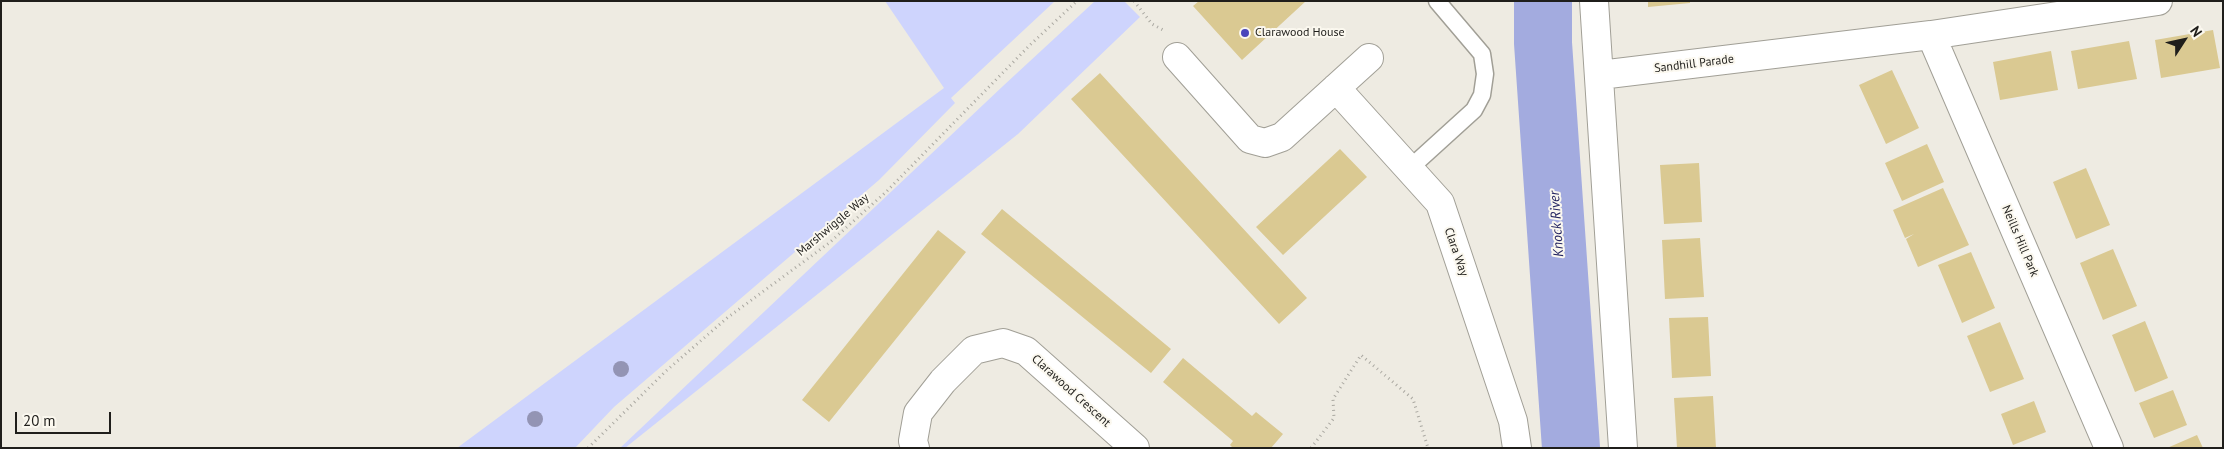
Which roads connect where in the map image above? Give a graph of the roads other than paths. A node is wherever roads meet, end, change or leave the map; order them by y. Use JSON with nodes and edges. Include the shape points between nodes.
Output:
{"nodes":[{"id":1,"x":1437,"y":1,"type":"edge"},
{"id":2,"x":1594,"y":1,"type":"edge"},
{"id":3,"x":2158,"y":1,"type":"edge"},
{"id":4,"x":1931,"y":35,"type":"junction"},
{"id":5,"x":1177,"y":57,"type":"road end"},
{"id":6,"x":1369,"y":58,"type":"dead end"},
{"id":7,"x":1600,"y":75,"type":"junction"},
{"id":8,"x":1336,"y":88,"type":"junction"},
{"id":9,"x":1409,"y":169,"type":"junction"},
{"id":10,"x":915,"y":448,"type":"edge"},
{"id":11,"x":1135,"y":448,"type":"edge"},
{"id":12,"x":1517,"y":448,"type":"edge"},
{"id":13,"x":1622,"y":448,"type":"edge"},
{"id":14,"x":2109,"y":448,"type":"edge"}],
"edges":[{"from":1,"to":9,"type":"lane","via":[[1482,54],[1486,74],[1482,95],[1474,110]]},
{"from":2,"to":7,"type":"street"},
{"from":3,"to":4,"type":"street","name":"Sandhill Parade"},
{"from":4,"to":7,"type":"street","name":"Sandhill Parade"},
{"from":4,"to":14,"type":"street","name":"Neills Hill Park"},
{"from":5,"to":8,"type":"street","via":[[1250,139],[1265,143],[1282,137]]},
{"from":6,"to":8,"type":"street"},
{"from":7,"to":13,"type":"street"},
{"from":8,"to":9,"type":"street","name":"Clara Way"},
{"from":9,"to":12,"type":"street","name":"Clara Way","via":[[1440,203],[1513,422]]},
{"from":10,"to":11,"type":"street","name":"Clarawood Crescent","via":[[913,441],[918,413],[944,381],[974,350],[1003,343],[1026,351]]}]}
